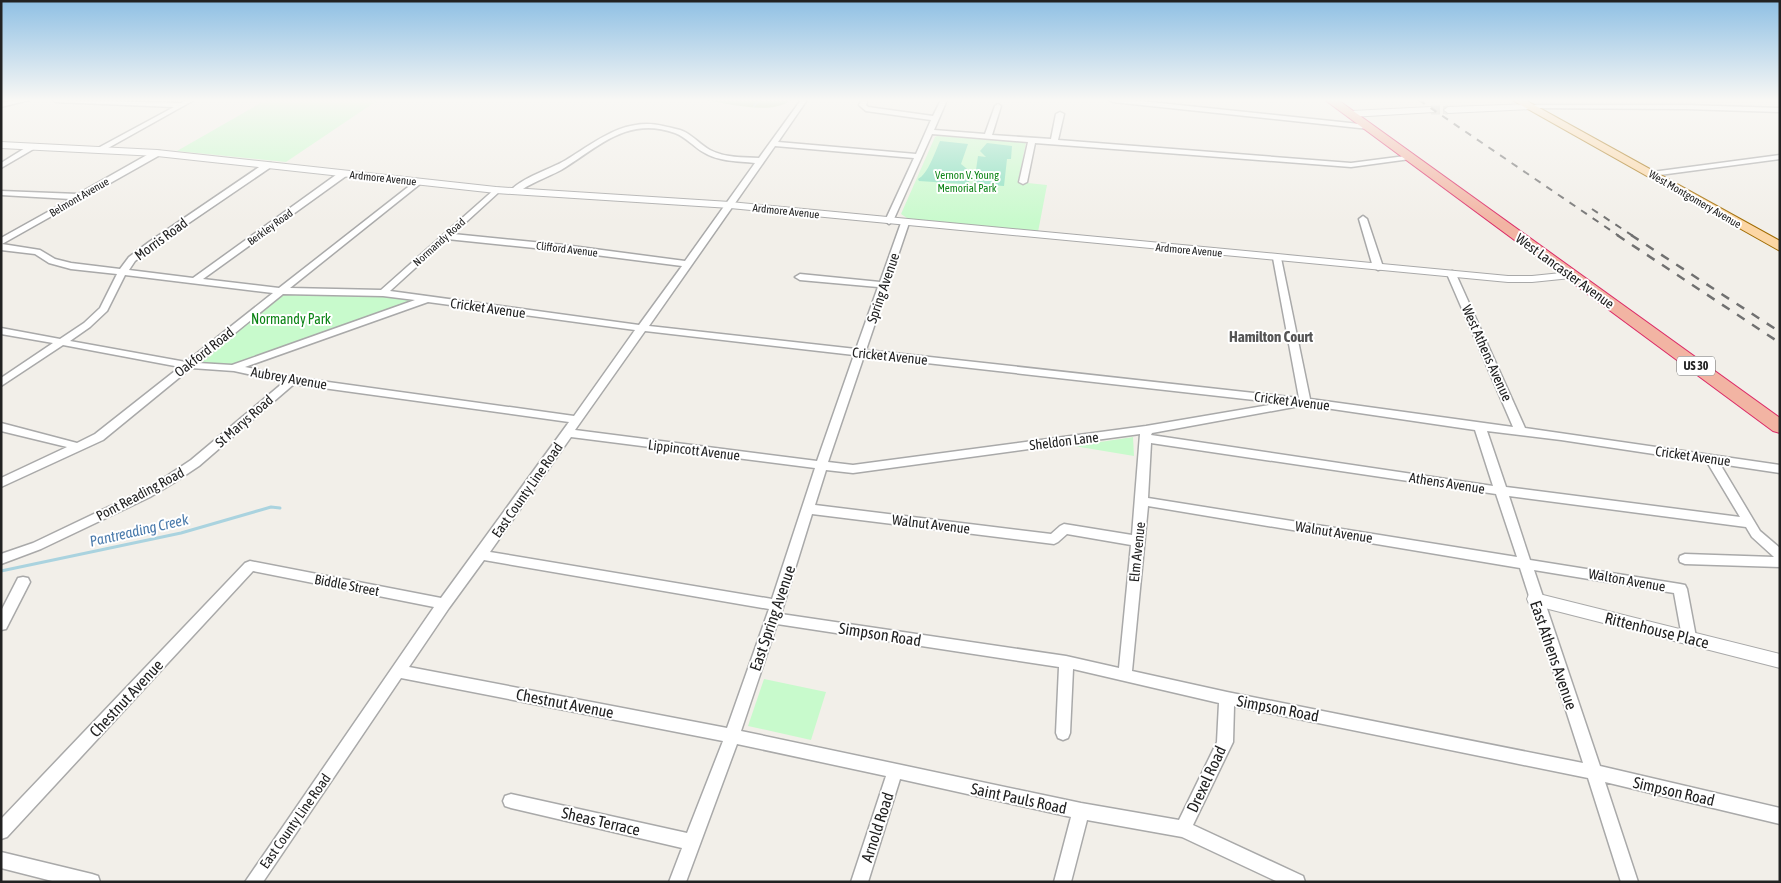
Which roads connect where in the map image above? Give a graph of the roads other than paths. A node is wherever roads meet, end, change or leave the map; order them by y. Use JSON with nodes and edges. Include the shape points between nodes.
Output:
{"nodes":[{"id":1,"x":117,"y":141,"type":"edge"},
{"id":2,"x":597,"y":141,"type":"edge"},
{"id":3,"x":694,"y":141,"type":"edge"},
{"id":4,"x":775,"y":141,"type":"edge"},
{"id":5,"x":925,"y":141,"type":"edge"},
{"id":6,"x":1032,"y":141,"type":"edge"},
{"id":7,"x":1045,"y":141,"type":"edge"},
{"id":8,"x":1388,"y":141,"type":"edge"},
{"id":9,"x":1592,"y":141,"type":"edge"},
{"id":10,"x":1054,"y":142,"type":"joint"},
{"id":11,"x":773,"y":144,"type":"junction"},
{"id":12,"x":1,"y":145,"type":"edge"},
{"id":13,"x":33,"y":147,"type":"junction"},
{"id":14,"x":101,"y":150,"type":"junction"},
{"id":15,"x":157,"y":153,"type":"junction"},
{"id":16,"x":918,"y":156,"type":"junction"},
{"id":17,"x":1410,"y":157,"type":"junction"},
{"id":18,"x":1780,"y":157,"type":"edge"},
{"id":19,"x":761,"y":161,"type":"junction"},
{"id":20,"x":268,"y":165,"type":"junction"},
{"id":21,"x":1,"y":166,"type":"edge"},
{"id":22,"x":343,"y":174,"type":"junction"},
{"id":23,"x":1652,"y":174,"type":"junction"},
{"id":24,"x":417,"y":182,"type":"junction"},
{"id":25,"x":1023,"y":182,"type":"dead end"},
{"id":26,"x":496,"y":190,"type":"junction"},
{"id":27,"x":514,"y":191,"type":"junction"},
{"id":28,"x":1,"y":193,"type":"edge"},
{"id":29,"x":81,"y":197,"type":"junction"},
{"id":30,"x":730,"y":205,"type":"junction"},
{"id":31,"x":1363,"y":219,"type":"dead end"},
{"id":32,"x":889,"y":221,"type":"junction"},
{"id":33,"x":905,"y":223,"type":"junction"},
{"id":34,"x":445,"y":236,"type":"junction"},
{"id":35,"x":1,"y":242,"type":"edge"},
{"id":36,"x":1778,"y":245,"type":"edge"},
{"id":37,"x":1,"y":247,"type":"edge"},
{"id":38,"x":1277,"y":258,"type":"junction"},
{"id":39,"x":688,"y":264,"type":"junction"},
{"id":40,"x":1378,"y":267,"type":"junction"},
{"id":41,"x":123,"y":271,"type":"junction"},
{"id":42,"x":1452,"y":274,"type":"junction"},
{"id":43,"x":1571,"y":275,"type":"junction"},
{"id":44,"x":800,"y":277,"type":"dead end"},
{"id":45,"x":196,"y":280,"type":"junction"},
{"id":46,"x":883,"y":285,"type":"junction"},
{"id":47,"x":282,"y":291,"type":"junction"},
{"id":48,"x":383,"y":293,"type":"junction"},
{"id":49,"x":427,"y":299,"type":"junction"},
{"id":50,"x":642,"y":328,"type":"junction"},
{"id":51,"x":1,"y":331,"type":"edge"},
{"id":52,"x":62,"y":342,"type":"junction"},
{"id":53,"x":861,"y":353,"type":"junction"},
{"id":54,"x":187,"y":365,"type":"junction"},
{"id":55,"x":234,"y":368,"type":"junction"},
{"id":56,"x":292,"y":380,"type":"junction"},
{"id":57,"x":1,"y":383,"type":"edge"},
{"id":58,"x":1305,"y":402,"type":"junction"},
{"id":59,"x":577,"y":420,"type":"junction"},
{"id":60,"x":1480,"y":427,"type":"junction"},
{"id":61,"x":1780,"y":427,"type":"edge"},
{"id":62,"x":1,"y":428,"type":"edge"},
{"id":63,"x":1521,"y":432,"type":"junction"},
{"id":64,"x":567,"y":434,"type":"junction"},
{"id":65,"x":1146,"y":434,"type":"junction"},
{"id":66,"x":80,"y":447,"type":"junction"},
{"id":67,"x":1712,"y":459,"type":"junction"},
{"id":68,"x":195,"y":463,"type":"joint"},
{"id":69,"x":821,"y":466,"type":"junction"},
{"id":70,"x":1780,"y":469,"type":"edge"},
{"id":71,"x":1,"y":483,"type":"edge"},
{"id":72,"x":1501,"y":491,"type":"junction"},
{"id":73,"x":1142,"y":501,"type":"junction"},
{"id":74,"x":808,"y":509,"type":"junction"},
{"id":75,"x":1749,"y":523,"type":"junction"},
{"id":76,"x":1138,"y":541,"type":"junction"},
{"id":77,"x":481,"y":555,"type":"junction"},
{"id":78,"x":1780,"y":555,"type":"edge"},
{"id":79,"x":1,"y":559,"type":"edge"},
{"id":80,"x":1685,"y":559,"type":"dead end"},
{"id":81,"x":1780,"y":562,"type":"edge"},
{"id":82,"x":1525,"y":563,"type":"junction"},
{"id":83,"x":250,"y":566,"type":"joint"},
{"id":84,"x":23,"y":582,"type":"dead end"},
{"id":85,"x":1535,"y":599,"type":"junction"},
{"id":86,"x":444,"y":604,"type":"junction"},
{"id":87,"x":775,"y":611,"type":"junction"},
{"id":88,"x":1,"y":625,"type":"edge"},
{"id":89,"x":1689,"y":638,"type":"junction"},
{"id":90,"x":1780,"y":661,"type":"edge"},
{"id":91,"x":1066,"y":662,"type":"junction"},
{"id":92,"x":398,"y":671,"type":"junction"},
{"id":93,"x":1125,"y":674,"type":"junction"},
{"id":94,"x":1227,"y":698,"type":"junction"},
{"id":95,"x":1063,"y":733,"type":"dead end"},
{"id":96,"x":732,"y":736,"type":"junction"},
{"id":97,"x":895,"y":772,"type":"junction"},
{"id":98,"x":1594,"y":772,"type":"junction"},
{"id":99,"x":510,"y":801,"type":"dead end"},
{"id":100,"x":1081,"y":811,"type":"junction"},
{"id":101,"x":1780,"y":816,"type":"edge"},
{"id":102,"x":1183,"y":829,"type":"junction"},
{"id":103,"x":1,"y":831,"type":"edge"},
{"id":104,"x":692,"y":842,"type":"junction"},
{"id":105,"x":1,"y":860,"type":"edge"},
{"id":106,"x":92,"y":882,"type":"edge"},
{"id":107,"x":253,"y":882,"type":"edge"},
{"id":108,"x":677,"y":882,"type":"edge"},
{"id":109,"x":860,"y":882,"type":"edge"},
{"id":110,"x":1062,"y":882,"type":"edge"},
{"id":111,"x":1297,"y":882,"type":"edge"},
{"id":112,"x":1630,"y":882,"type":"edge"}],
"edges":[{"from":1,"to":14,"type":"street"},
{"from":2,"to":27,"type":"street","via":[[562,166]]},
{"from":3,"to":19,"type":"street","via":[[713,154]]},
{"from":4,"to":11,"type":"street","name":"East County Line Road"},
{"from":5,"to":16,"type":"street"},
{"from":6,"to":25,"type":"street"},
{"from":7,"to":10,"type":"street"},
{"from":8,"to":17,"type":"highway","name":"West Lancaster Avenue","number":"US 30"},
{"from":9,"to":23,"type":"main road","name":"West Montgomery Avenue"},
{"from":10,"to":17,"type":"street","via":[[1327,164],[1351,165]]},
{"from":11,"to":16,"type":"street"},
{"from":11,"to":19,"type":"street","name":"East County Line Road"},
{"from":12,"to":13,"type":"street","name":"Ardmore Avenue"},
{"from":13,"to":14,"type":"street","name":"Ardmore Avenue"},
{"from":13,"to":21,"type":"street"},
{"from":14,"to":15,"type":"street","name":"Ardmore Avenue"},
{"from":15,"to":20,"type":"street","name":"Ardmore Avenue"},
{"from":15,"to":29,"type":"street","name":"Belmont Avenue"},
{"from":16,"to":32,"type":"street"},
{"from":17,"to":43,"type":"highway","name":"West Lancaster Avenue","number":"US 30"},
{"from":18,"to":23,"type":"street"},
{"from":19,"to":30,"type":"street","name":"East County Line Road"},
{"from":20,"to":22,"type":"street","name":"Ardmore Avenue"},
{"from":20,"to":41,"type":"street","name":"Morris Road","via":[[152,244],[132,259]]},
{"from":22,"to":24,"type":"street","name":"Ardmore Avenue"},
{"from":22,"to":45,"type":"street","name":"Berkley Road"},
{"from":23,"to":36,"type":"main road","name":"West Montgomery Avenue"},
{"from":24,"to":26,"type":"street","name":"Ardmore Avenue"},
{"from":24,"to":47,"type":"street","name":"Oakford Road"},
{"from":26,"to":27,"type":"street","name":"Ardmore Avenue"},
{"from":26,"to":34,"type":"street","name":"Normandy Road"},
{"from":27,"to":30,"type":"street","name":"Ardmore Avenue"},
{"from":28,"to":29,"type":"street"},
{"from":29,"to":35,"type":"street","name":"Belmont Avenue"},
{"from":30,"to":32,"type":"street","name":"Ardmore Avenue"},
{"from":30,"to":39,"type":"street","name":"East County Line Road"},
{"from":31,"to":40,"type":"street"},
{"from":32,"to":33,"type":"street","name":"Ardmore Avenue"},
{"from":33,"to":38,"type":"street","name":"Ardmore Avenue"},
{"from":33,"to":46,"type":"street","name":"Spring Avenue"},
{"from":34,"to":39,"type":"street","name":"Clifford Avenue"},
{"from":34,"to":48,"type":"street","name":"Normandy Road"},
{"from":37,"to":41,"type":"street","name":"Cricket Avenue","via":[[37,252],[70,266]]},
{"from":38,"to":40,"type":"street","name":"Ardmore Avenue"},
{"from":38,"to":58,"type":"street"},
{"from":39,"to":50,"type":"street","name":"East County Line Road"},
{"from":40,"to":42,"type":"street","name":"Ardmore Avenue"},
{"from":41,"to":45,"type":"street","name":"Cricket Avenue"},
{"from":41,"to":52,"type":"street","name":"Morris Road","via":[[104,309]]},
{"from":42,"to":43,"type":"street","name":"Ardmore Avenue","via":[[1525,279]]},
{"from":42,"to":63,"type":"street","name":"West Athens Avenue"},
{"from":43,"to":61,"type":"highway","name":"West Lancaster Avenue","number":"US 30"},
{"from":44,"to":46,"type":"street"},
{"from":45,"to":47,"type":"street","name":"Cricket Avenue"},
{"from":46,"to":53,"type":"street","name":"Spring Avenue"},
{"from":47,"to":48,"type":"street","name":"Cricket Avenue"},
{"from":47,"to":54,"type":"street","name":"Oakford Road"},
{"from":48,"to":49,"type":"street","name":"Cricket Avenue"},
{"from":49,"to":50,"type":"street","name":"Cricket Avenue"},
{"from":49,"to":55,"type":"street"},
{"from":50,"to":53,"type":"street","name":"Cricket Avenue"},
{"from":50,"to":59,"type":"street","name":"East County Line Road"},
{"from":51,"to":52,"type":"street","name":"Aubrey Avenue"},
{"from":52,"to":54,"type":"street","name":"Aubrey Avenue"},
{"from":52,"to":57,"type":"street","name":"Morris Road"},
{"from":53,"to":58,"type":"street","name":"Cricket Avenue"},
{"from":53,"to":69,"type":"street","name":"East Spring Avenue"},
{"from":54,"to":55,"type":"street","name":"Aubrey Avenue"},
{"from":54,"to":66,"type":"street","name":"Oakford Road","via":[[99,437]]},
{"from":55,"to":56,"type":"street","name":"Aubrey Avenue"},
{"from":56,"to":59,"type":"street","name":"Aubrey Avenue"},
{"from":56,"to":68,"type":"street","name":"St Marys Road"},
{"from":58,"to":60,"type":"street","name":"Cricket Avenue"},
{"from":58,"to":65,"type":"street","name":"Sheldon Lane"},
{"from":59,"to":64,"type":"street","name":"East County Line Road"},
{"from":60,"to":63,"type":"street","name":"Cricket Avenue"},
{"from":60,"to":72,"type":"street","name":"East Athens Avenue"},
{"from":62,"to":66,"type":"street"},
{"from":63,"to":67,"type":"street","name":"Cricket Avenue"},
{"from":64,"to":69,"type":"street","name":"Lippincott Avenue"},
{"from":64,"to":77,"type":"street","name":"East County Line Road"},
{"from":65,"to":69,"type":"street","name":"Sheldon Lane","via":[[853,469]]},
{"from":65,"to":72,"type":"street","name":"Athens Avenue"},
{"from":65,"to":73,"type":"street","name":"Elm Avenue"},
{"from":66,"to":71,"type":"street","name":"Oakford Road"},
{"from":67,"to":70,"type":"street","name":"Cricket Avenue"},
{"from":67,"to":75,"type":"street"},
{"from":68,"to":79,"type":"street","name":"Pont Reading Road","via":[[146,494]]},
{"from":69,"to":74,"type":"street","name":"East Spring Avenue"},
{"from":72,"to":75,"type":"street","name":"Athens Avenue"},
{"from":72,"to":82,"type":"street","name":"East Athens Avenue"},
{"from":73,"to":76,"type":"street","name":"Elm Avenue"},
{"from":73,"to":82,"type":"street","name":"Walnut Avenue"},
{"from":74,"to":76,"type":"street","name":"Walnut Avenue","via":[[1054,540],[1064,529]]},
{"from":74,"to":87,"type":"street","name":"East Spring Avenue"},
{"from":75,"to":78,"type":"street","via":[[1756,534]]},
{"from":76,"to":93,"type":"street","name":"Elm Avenue"},
{"from":77,"to":86,"type":"street","name":"East County Line Road"},
{"from":77,"to":87,"type":"street","name":"Simpson Road"},
{"from":80,"to":81,"type":"street"},
{"from":82,"to":85,"type":"street","name":"East Athens Avenue"},
{"from":82,"to":89,"type":"street","name":"Walton Avenue","via":[[1680,589]]},
{"from":83,"to":86,"type":"street","name":"Biddle Street"},
{"from":83,"to":103,"type":"street","name":"Chestnut Avenue"},
{"from":84,"to":88,"type":"street"},
{"from":85,"to":89,"type":"street","name":"Rittenhouse Place"},
{"from":85,"to":98,"type":"street","name":"East Athens Avenue"},
{"from":86,"to":92,"type":"street","name":"East County Line Road"},
{"from":87,"to":91,"type":"street","name":"Simpson Road"},
{"from":87,"to":96,"type":"street","name":"East Spring Avenue"},
{"from":89,"to":90,"type":"street","name":"Rittenhouse Place"},
{"from":91,"to":93,"type":"street","name":"Simpson Road"},
{"from":91,"to":95,"type":"street"},
{"from":92,"to":96,"type":"street","name":"Chestnut Avenue"},
{"from":92,"to":107,"type":"street","name":"East County Line Road"},
{"from":93,"to":94,"type":"street","name":"Simpson Road"},
{"from":94,"to":98,"type":"street","name":"Simpson Road"},
{"from":94,"to":102,"type":"street","name":"Drexel Road","via":[[1225,742]]},
{"from":96,"to":97,"type":"street","name":"Saint Pauls Road"},
{"from":96,"to":104,"type":"street","name":"East Spring Avenue"},
{"from":97,"to":100,"type":"street","name":"Saint Pauls Road"},
{"from":97,"to":109,"type":"street","name":"Arnold Road"},
{"from":98,"to":101,"type":"street","name":"Simpson Road"},
{"from":98,"to":112,"type":"street","name":"East Athens Avenue"},
{"from":99,"to":104,"type":"street","name":"Sheas Terrace"},
{"from":100,"to":102,"type":"street","name":"Saint Pauls Road"},
{"from":100,"to":110,"type":"street"},
{"from":102,"to":111,"type":"street","name":"Saint Pauls Road"},
{"from":104,"to":108,"type":"street","name":"East Spring Avenue"},
{"from":105,"to":106,"type":"street"}]}
